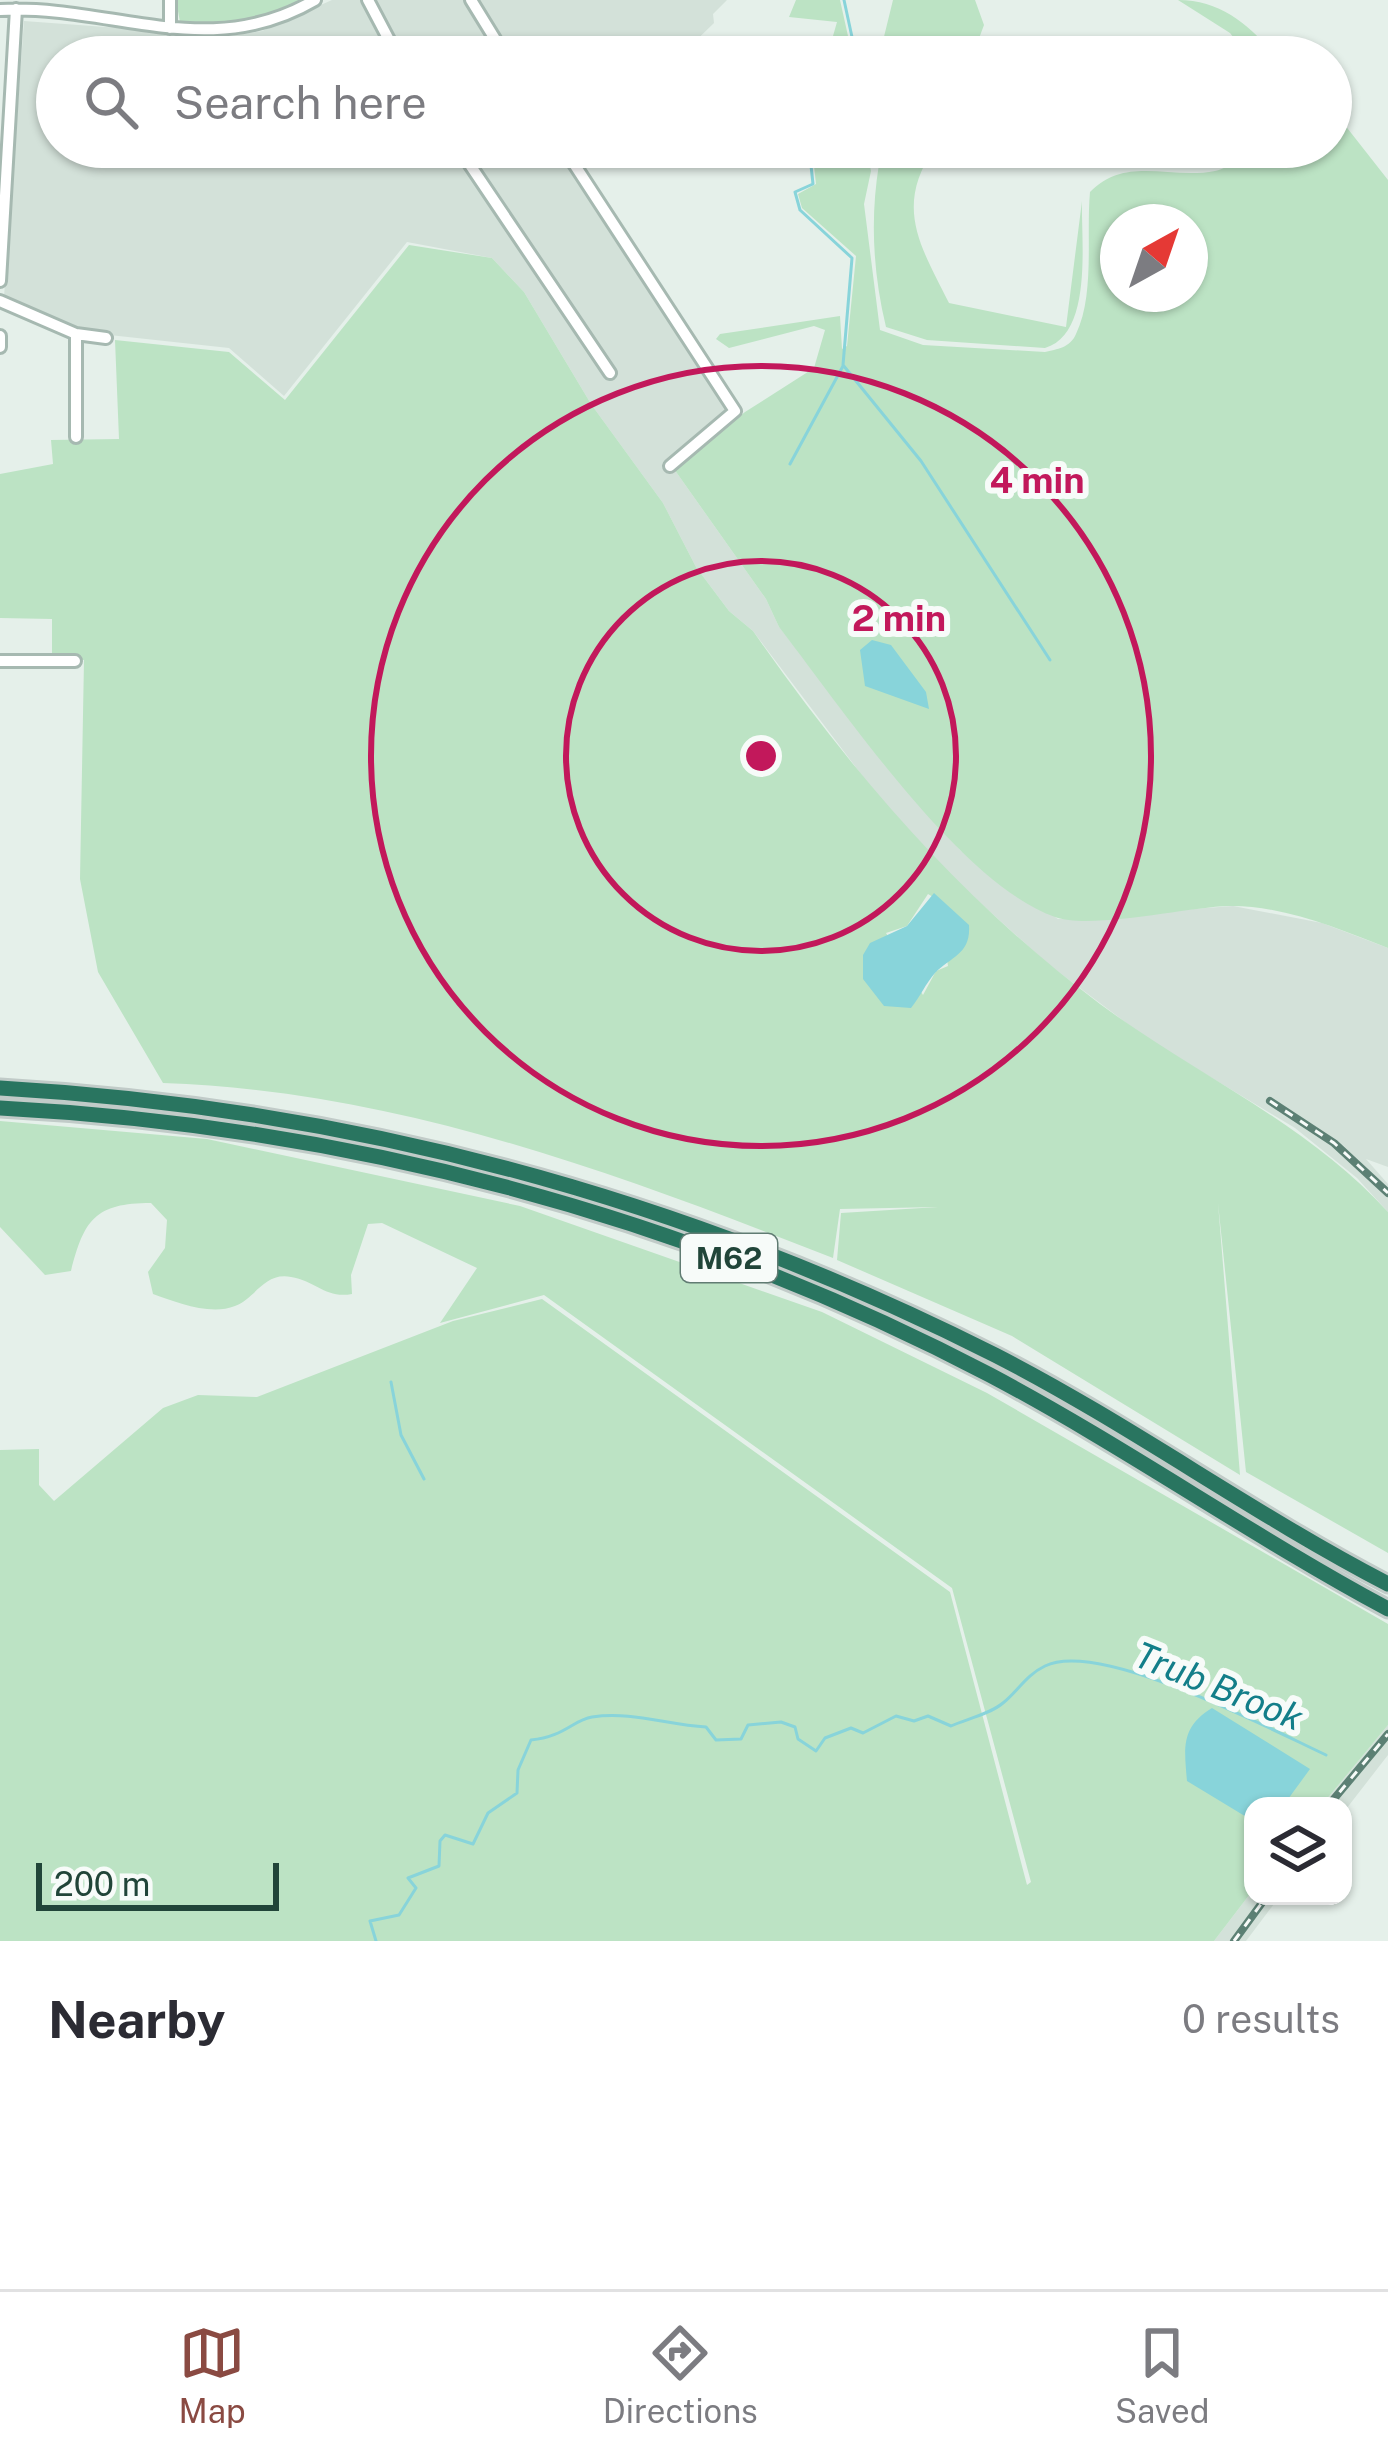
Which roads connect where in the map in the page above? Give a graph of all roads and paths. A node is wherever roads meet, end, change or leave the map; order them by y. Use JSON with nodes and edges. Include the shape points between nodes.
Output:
{"nodes":[{"id":1,"x":170,"y":0,"type":"edge"},
{"id":2,"x":315,"y":0,"type":"edge"},
{"id":3,"x":368,"y":0,"type":"edge"},
{"id":4,"x":471,"y":0,"type":"edge"},
{"id":5,"x":16,"y":9,"type":"junction"},
{"id":6,"x":0,"y":10,"type":"edge"},
{"id":7,"x":170,"y":28,"type":"junction"},
{"id":8,"x":387,"y":36,"type":"edge"},
{"id":9,"x":493,"y":36,"type":"edge"},
{"id":10,"x":472,"y":168,"type":"edge"},
{"id":11,"x":577,"y":168,"type":"edge"},
{"id":12,"x":0,"y":281,"type":"edge"},
{"id":13,"x":0,"y":301,"type":"edge"},
{"id":14,"x":76,"y":334,"type":"junction"},
{"id":15,"x":0,"y":335,"type":"edge"},
{"id":16,"x":106,"y":338,"type":"dead end"},
{"id":17,"x":0,"y":346,"type":"edge"},
{"id":18,"x":610,"y":374,"type":"dead end"},
{"id":19,"x":76,"y":437,"type":"dead end"},
{"id":20,"x":670,"y":466,"type":"dead end"},
{"id":21,"x":0,"y":661,"type":"edge"},
{"id":22,"x":75,"y":661,"type":"dead end"},
{"id":23,"x":0,"y":1088,"type":"edge"},
{"id":24,"x":0,"y":1108,"type":"edge"},
{"id":25,"x":1388,"y":1584,"type":"edge"},
{"id":26,"x":1388,"y":1609,"type":"edge"}],
"edges":[{"from":1,"to":7,"type":"street"},
{"from":2,"to":7,"type":"street","via":[[231,32]]},
{"from":3,"to":8,"type":"street"},
{"from":4,"to":9,"type":"street"},
{"from":5,"to":6,"type":"street"},
{"from":5,"to":7,"type":"street"},
{"from":5,"to":12,"type":"street"},
{"from":10,"to":18,"type":"street"},
{"from":11,"to":20,"type":"street","via":[[735,411]]},
{"from":13,"to":14,"type":"street"},
{"from":14,"to":16,"type":"street"},
{"from":14,"to":19,"type":"street"},
{"from":15,"to":17,"type":"street"},
{"from":21,"to":22,"type":"street"},
{"from":23,"to":25,"type":"highway","number":"M62","via":[[192,1104],[392,1138],[572,1184],[722,1234],[999,1358]]},
{"from":24,"to":26,"type":"highway","number":"M62","via":[[195,1124],[376,1155],[568,1203],[716,1253],[989,1375]]}]}
